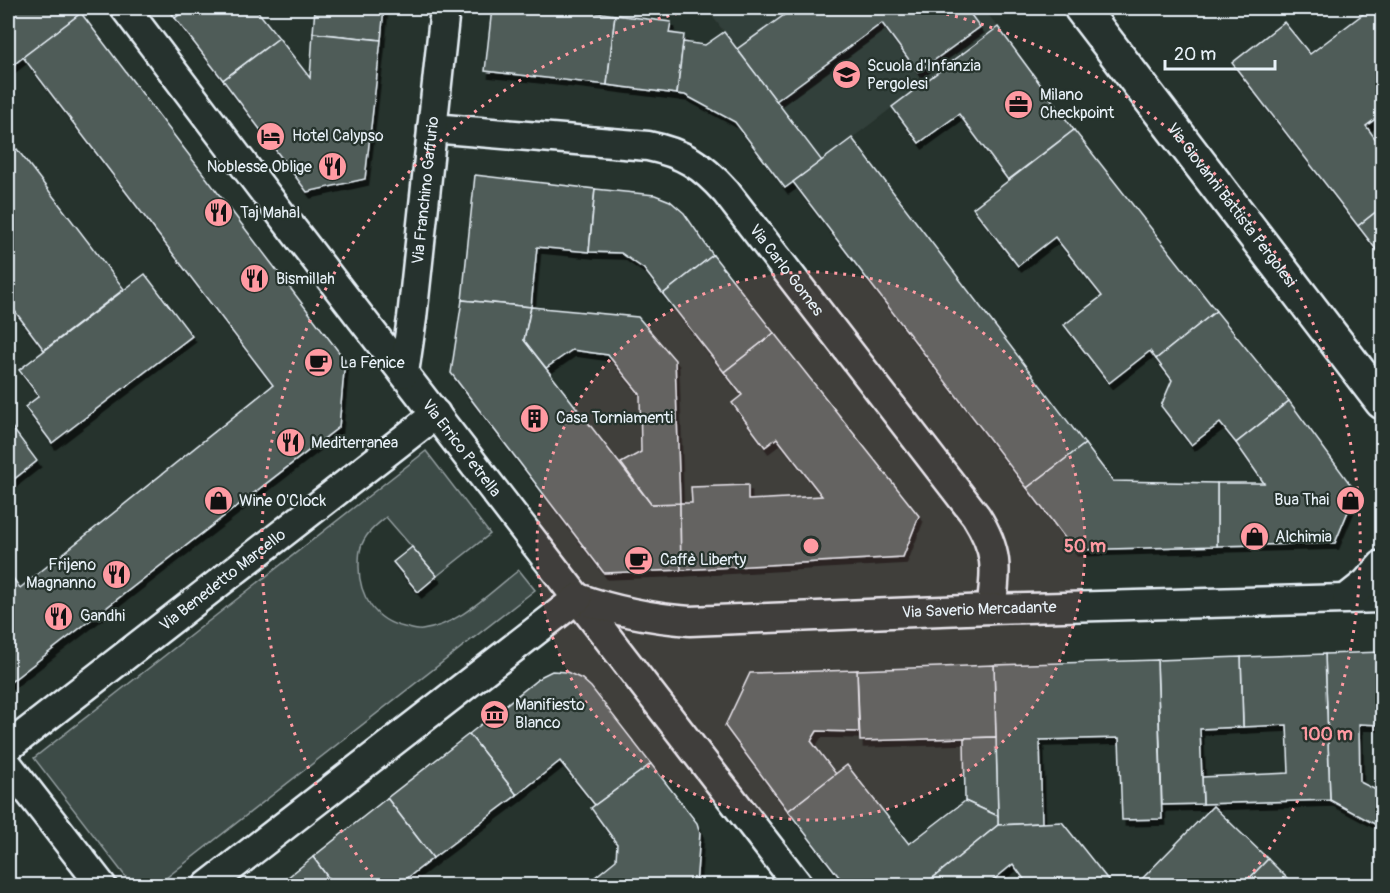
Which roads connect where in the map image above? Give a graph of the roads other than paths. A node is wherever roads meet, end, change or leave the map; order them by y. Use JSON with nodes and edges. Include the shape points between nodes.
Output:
{"nodes":[{"id":1,"x":125,"y":8,"type":"edge"},
{"id":2,"x":445,"y":8,"type":"edge"},
{"id":3,"x":1081,"y":8,"type":"edge"},
{"id":4,"x":432,"y":128,"type":"junction"},
{"id":5,"x":404,"y":373,"type":"junction"},
{"id":6,"x":1383,"y":402,"type":"edge"},
{"id":7,"x":435,"y":414,"type":"junction"},
{"id":8,"x":1383,"y":565,"type":"edge"},
{"id":9,"x":578,"y":598,"type":"junction"},
{"id":10,"x":1347,"y":598,"type":"junction"},
{"id":11,"x":1383,"y":598,"type":"edge"},
{"id":12,"x":991,"y":609,"type":"junction"},
{"id":13,"x":8,"y":747,"type":"edge"},
{"id":14,"x":8,"y":765,"type":"edge"},
{"id":15,"x":102,"y":885,"type":"edge"},
{"id":16,"x":207,"y":885,"type":"edge"},
{"id":17,"x":800,"y":885,"type":"edge"}],
"edges":[{"from":1,"to":5,"type":"street","name":"Via Errico Petrella"},
{"from":2,"to":4,"type":"street","name":"Via Franchino Gaffurio"},
{"from":3,"to":6,"type":"main road","name":"Via Giovanni Battista Pergolesi"},
{"from":4,"to":5,"type":"street","name":"Via Franchino Gaffurio"},
{"from":4,"to":12,"type":"street","name":"Via Carlo Gomes","via":[[648,146],[681,155],[708,173],[987,532],[994,552]]},
{"from":5,"to":7,"type":"street","name":"Via Errico Petrella"},
{"from":7,"to":9,"type":"street","name":"Via Errico Petrella"},
{"from":7,"to":13,"type":"street","name":"Via Benedetto Marcello"},
{"from":8,"to":10,"type":"street"},
{"from":9,"to":12,"type":"street","name":"Via Saverio Mercadante","via":[[604,607],[690,621]]},
{"from":9,"to":16,"type":"street"},
{"from":9,"to":17,"type":"street","name":"Via Errico Petrella"},
{"from":10,"to":11,"type":"street","name":"Via Saverio Mercadante"},
{"from":10,"to":12,"type":"street","name":"Via Saverio Mercadante"},
{"from":14,"to":15,"type":"street"}]}
